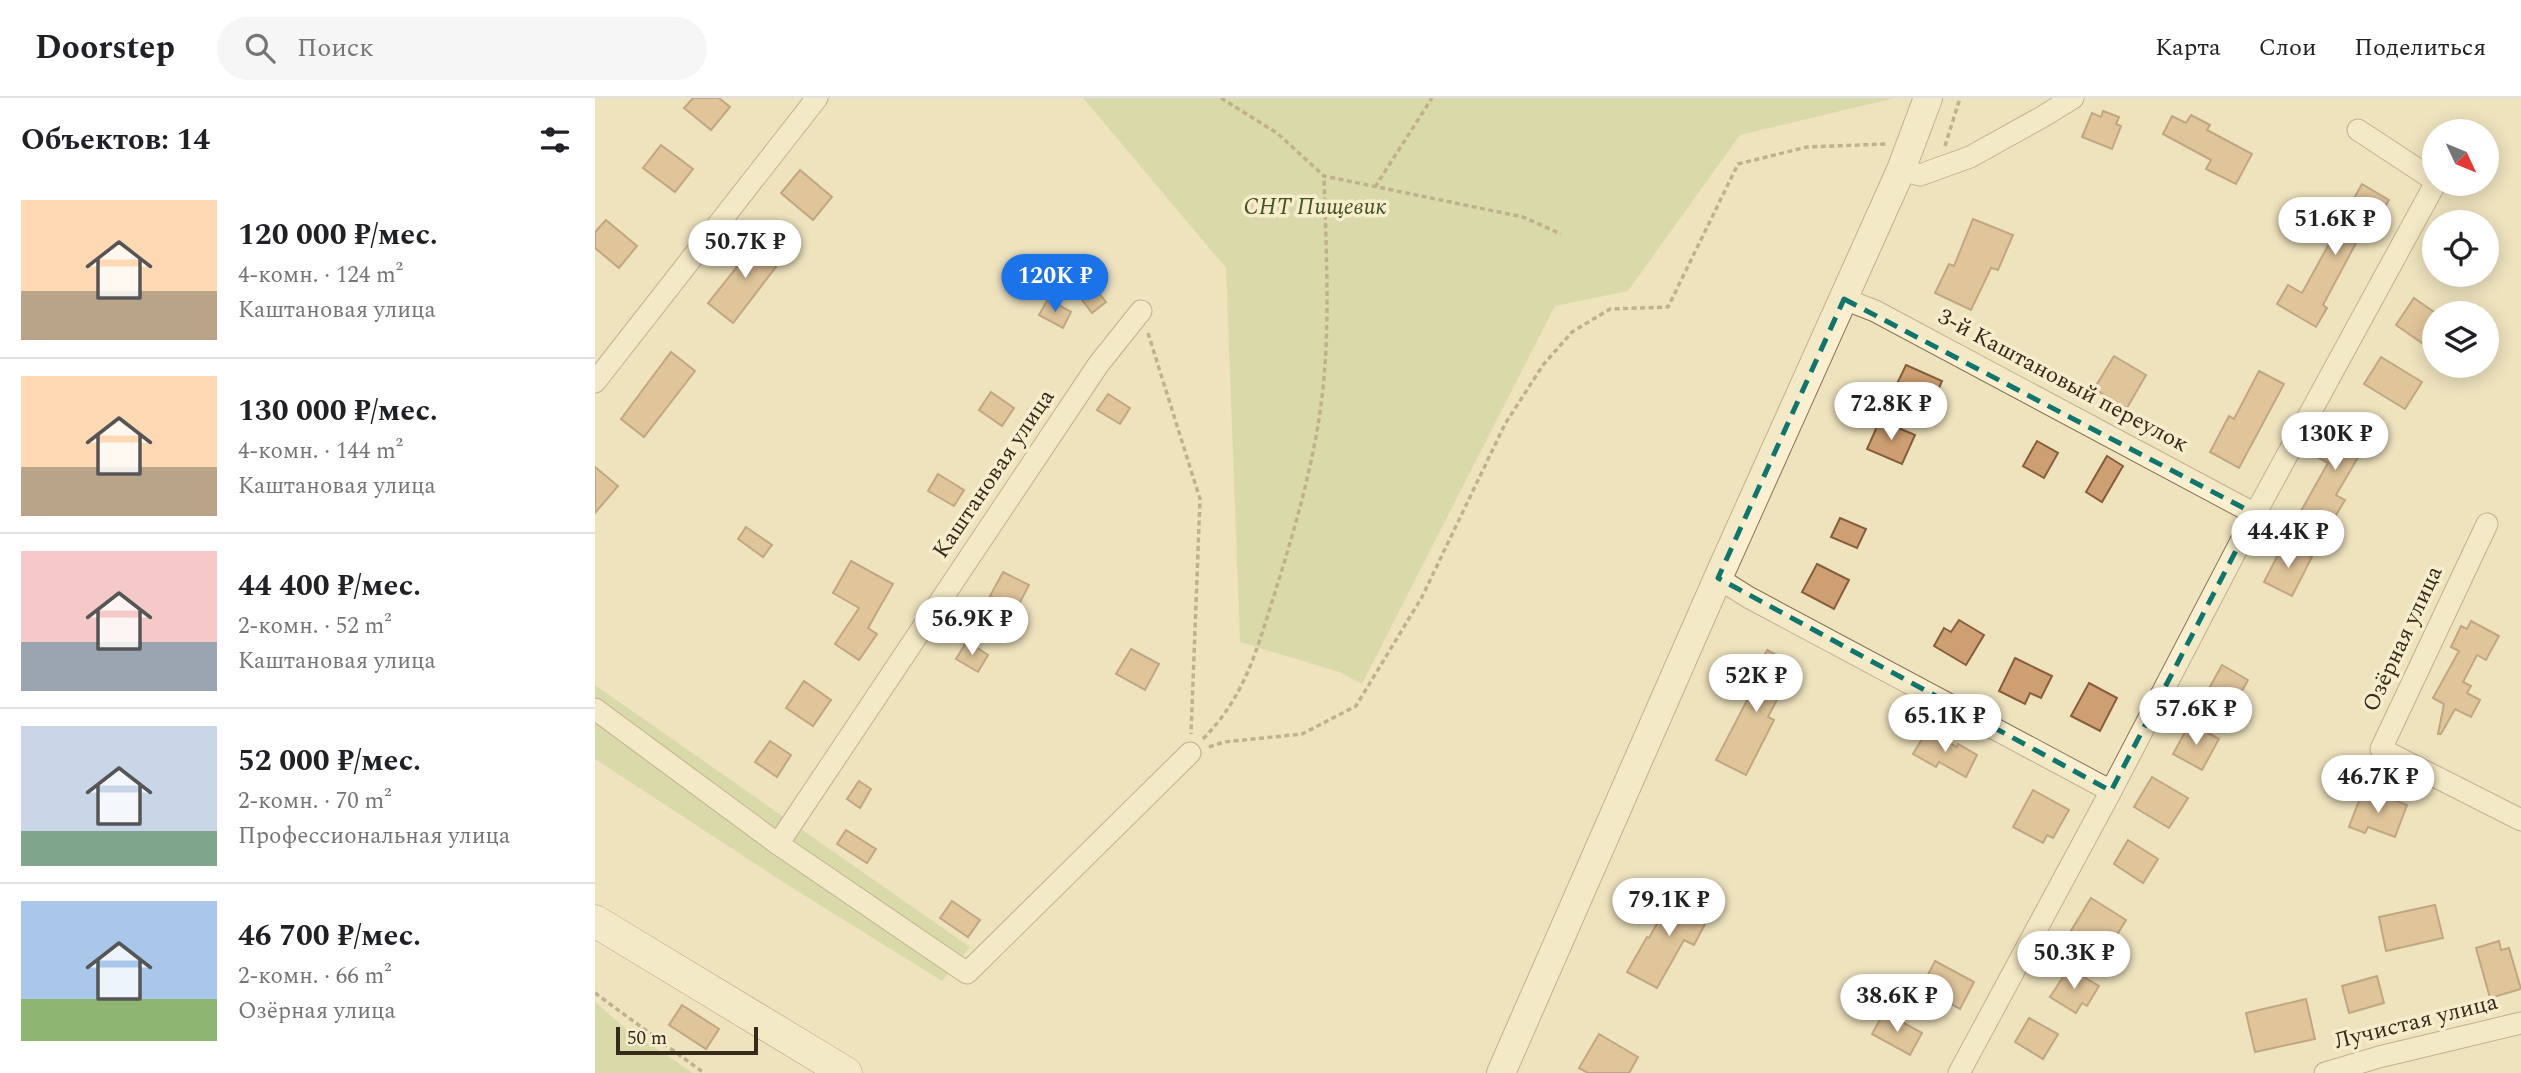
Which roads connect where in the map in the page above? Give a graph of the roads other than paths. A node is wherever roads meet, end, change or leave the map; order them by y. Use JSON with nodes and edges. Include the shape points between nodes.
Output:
{"nodes":[{"id":1,"x":817,"y":98,"type":"edge"},
{"id":2,"x":1929,"y":98,"type":"edge"},
{"id":3,"x":2073,"y":98,"type":"edge"},
{"id":4,"x":2358,"y":130,"type":"dead end"},
{"id":5,"x":1901,"y":170,"type":"junction"},
{"id":6,"x":2422,"y":174,"type":"edge"},
{"id":7,"x":2426,"y":196,"type":"edge"},
{"id":8,"x":1844,"y":299,"type":"junction"},
{"id":9,"x":1141,"y":311,"type":"road end"},
{"id":10,"x":595,"y":382,"type":"edge"},
{"id":11,"x":2255,"y":514,"type":"junction"},
{"id":12,"x":2487,"y":524,"type":"dead end"},
{"id":13,"x":1718,"y":578,"type":"junction"},
{"id":14,"x":595,"y":709,"type":"edge"},
{"id":15,"x":1190,"y":753,"type":"road end"},
{"id":16,"x":2111,"y":790,"type":"junction"},
{"id":17,"x":2521,"y":820,"type":"edge"},
{"id":18,"x":778,"y":844,"type":"junction"},
{"id":19,"x":595,"y":920,"type":"edge"},
{"id":20,"x":2521,"y":1023,"type":"edge"},
{"id":21,"x":846,"y":1073,"type":"edge"},
{"id":22,"x":1501,"y":1073,"type":"edge"},
{"id":23,"x":1959,"y":1073,"type":"edge"},
{"id":24,"x":2325,"y":1073,"type":"edge"}],
"edges":[{"from":1,"to":10,"type":"street"},
{"from":2,"to":5,"type":"street"},
{"from":3,"to":5,"type":"street","via":[[1970,157],[1920,175]]},
{"from":4,"to":6,"type":"street"},
{"from":5,"to":8,"type":"street"},
{"from":7,"to":11,"type":"street"},
{"from":8,"to":11,"type":"street","name":"3-й Каштановый переулок","via":[[1875,311]]},
{"from":8,"to":13,"type":"street"},
{"from":9,"to":18,"type":"street","name":"Каштановая улица","via":[[1098,365]]},
{"from":11,"to":16,"type":"street"},
{"from":12,"to":17,"type":"street","name":"Озёрная улица","via":[[2381,749]]},
{"from":13,"to":16,"type":"street"},
{"from":13,"to":22,"type":"street"},
{"from":14,"to":18,"type":"street"},
{"from":15,"to":18,"type":"street","via":[[967,973]]},
{"from":16,"to":23,"type":"street"},
{"from":19,"to":21,"type":"main road"},
{"from":20,"to":24,"type":"street","name":"Лучистая улица"}]}
